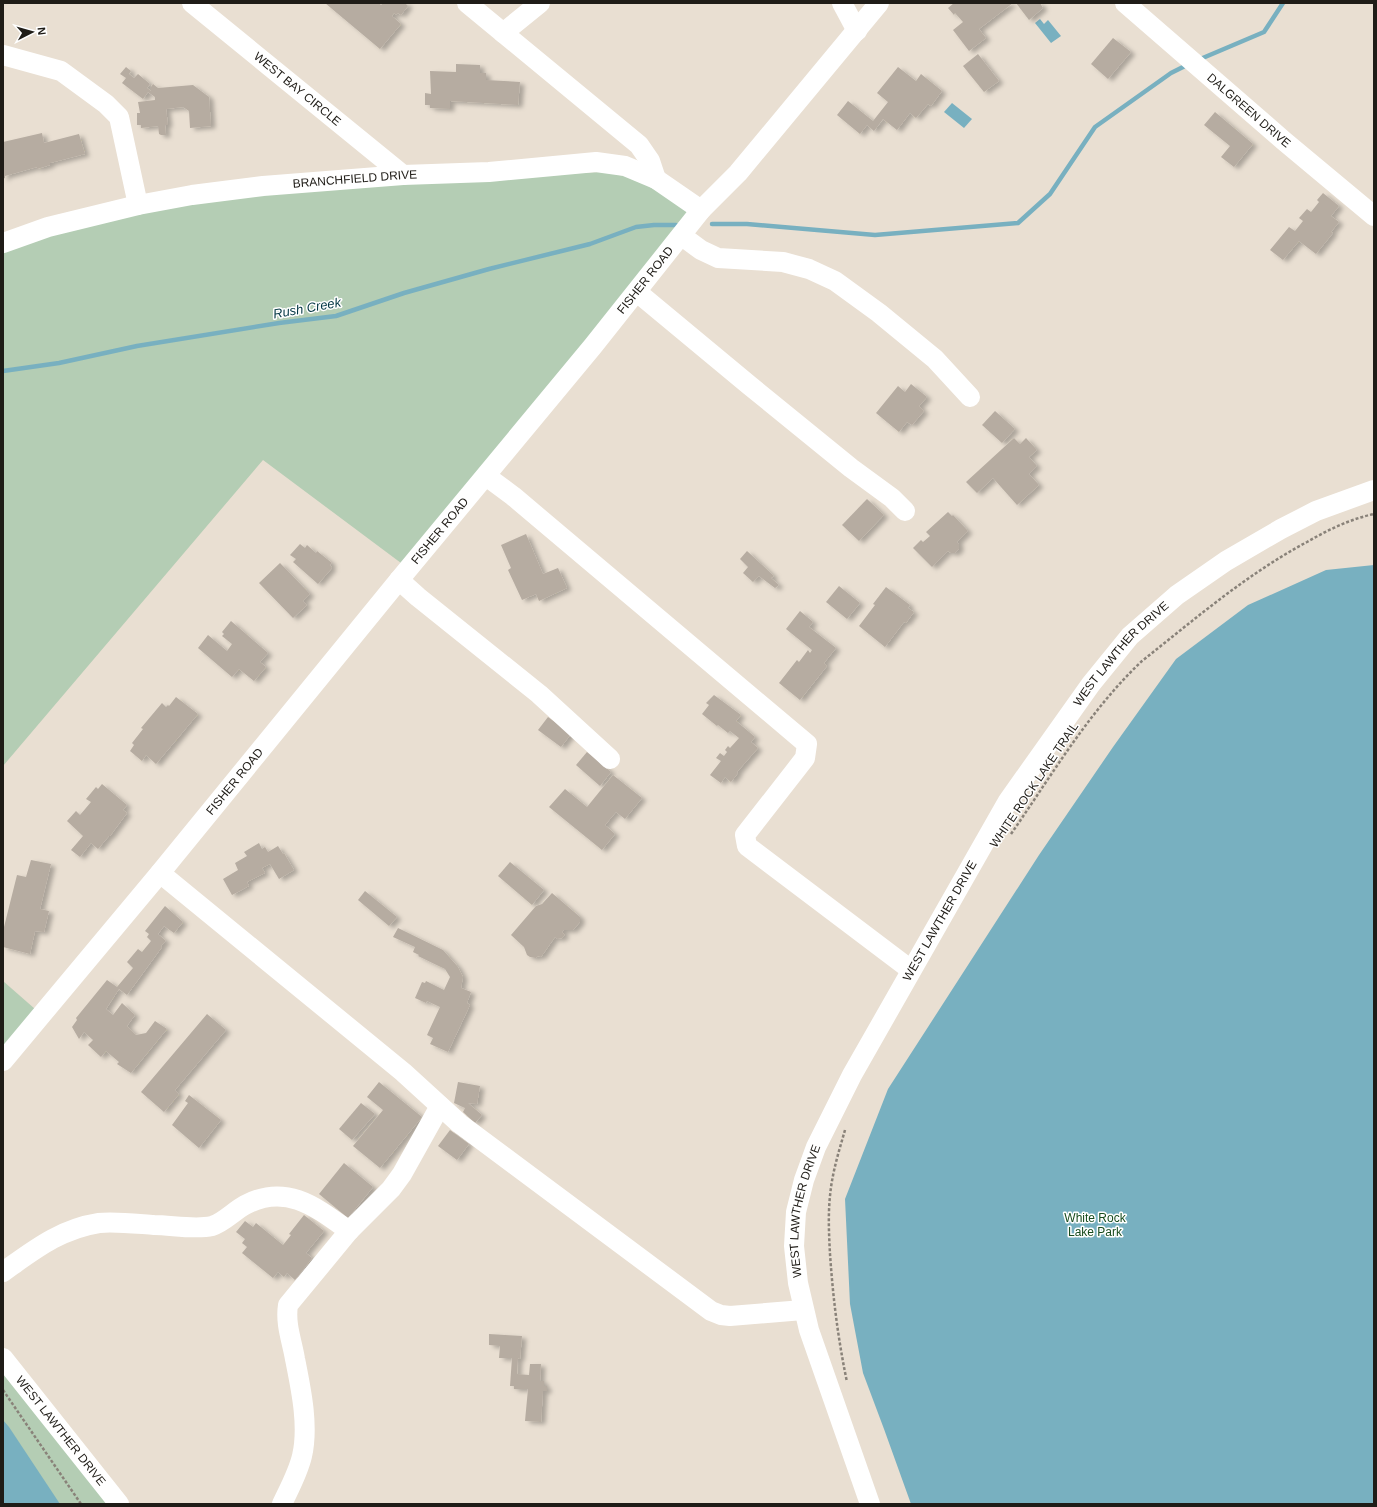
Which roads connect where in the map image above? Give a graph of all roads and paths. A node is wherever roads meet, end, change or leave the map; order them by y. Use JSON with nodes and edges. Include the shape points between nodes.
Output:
{"nodes":[{"id":1,"x":192,"y":3,"type":"edge"},
{"id":2,"x":467,"y":3,"type":"edge"},
{"id":3,"x":540,"y":3,"type":"edge"},
{"id":4,"x":842,"y":3,"type":"edge"},
{"id":5,"x":880,"y":3,"type":"edge"},
{"id":6,"x":1125,"y":3,"type":"edge"},
{"id":7,"x":857,"y":31,"type":"junction"},
{"id":8,"x":503,"y":33,"type":"junction"},
{"id":9,"x":3,"y":55,"type":"edge"},
{"id":10,"x":403,"y":175,"type":"junction"},
{"id":11,"x":656,"y":179,"type":"junction"},
{"id":12,"x":138,"y":205,"type":"junction"},
{"id":13,"x":701,"y":210,"type":"junction"},
{"id":14,"x":1374,"y":216,"type":"edge"},
{"id":15,"x":682,"y":236,"type":"junction"},
{"id":16,"x":3,"y":242,"type":"edge"},
{"id":17,"x":637,"y":292,"type":"junction"},
{"id":18,"x":970,"y":397,"type":"dead end"},
{"id":19,"x":486,"y":476,"type":"junction"},
{"id":20,"x":1374,"y":490,"type":"edge"},
{"id":21,"x":905,"y":511,"type":"dead end"},
{"id":22,"x":1374,"y":514,"type":"edge"},
{"id":23,"x":399,"y":580,"type":"junction"},
{"id":24,"x":610,"y":759,"type":"dead end"},
{"id":25,"x":1009,"y":837,"type":"dead end"},
{"id":26,"x":160,"y":873,"type":"junction"},
{"id":27,"x":911,"y":970,"type":"junction"},
{"id":28,"x":3,"y":1061,"type":"edge"},
{"id":29,"x":440,"y":1106,"type":"junction"},
{"id":30,"x":848,"y":1124,"type":"dead end"},
{"id":31,"x":349,"y":1231,"type":"junction"},
{"id":32,"x":3,"y":1272,"type":"edge"},
{"id":33,"x":803,"y":1310,"type":"junction"},
{"id":34,"x":3,"y":1358,"type":"edge"},
{"id":35,"x":848,"y":1385,"type":"dead end"},
{"id":36,"x":3,"y":1390,"type":"edge"},
{"id":37,"x":81,"y":1504,"type":"edge"},
{"id":38,"x":119,"y":1504,"type":"edge"},
{"id":39,"x":282,"y":1504,"type":"edge"},
{"id":40,"x":870,"y":1504,"type":"edge"}],
"edges":[{"from":1,"to":10,"type":"street","name":"WEST BAY CIRCLE"},
{"from":2,"to":8,"type":"street"},
{"from":3,"to":8,"type":"street"},
{"from":4,"to":7,"type":"street"},
{"from":5,"to":7,"type":"street","name":"FISHER ROAD"},
{"from":6,"to":14,"type":"street","name":"DALGREEN DRIVE"},
{"from":7,"to":13,"type":"street","name":"FISHER ROAD","via":[[738,173]]},
{"from":8,"to":11,"type":"street","via":[[639,145],[650,161]]},
{"from":9,"to":12,"type":"street","via":[[61,71],[106,104],[119,117]]},
{"from":10,"to":11,"type":"street","name":"BRANCHFIELD DRIVE","via":[[489,172],[596,162],[625,166]]},
{"from":10,"to":12,"type":"street","name":"BRANCHFIELD DRIVE","via":[[263,186]]},
{"from":11,"to":13,"type":"street","name":"BRANCHFIELD DRIVE"},
{"from":12,"to":16,"type":"street","name":"BRANCHFIELD DRIVE","via":[[48,227]]},
{"from":13,"to":15,"type":"street","name":"FISHER ROAD"},
{"from":15,"to":17,"type":"street","name":"FISHER ROAD"},
{"from":15,"to":18,"type":"street","via":[[701,250],[718,258],[784,262],[809,269],[835,281],[935,359]]},
{"from":17,"to":19,"type":"street","name":"FISHER ROAD"},
{"from":17,"to":21,"type":"street"},
{"from":19,"to":23,"type":"street","name":"FISHER ROAD"},
{"from":19,"to":27,"type":"street","via":[[807,744],[805,758],[745,835],[747,846]]},
{"from":20,"to":27,"type":"street","name":"WEST LAWTHER DRIVE","via":[[1316,511],[1226,561],[1177,595],[1130,636],[1090,684],[1008,801]]},
{"from":22,"to":25,"type":"path","name":"WHITE ROCK LAKE TRAIL","via":[[1325,532],[1292,550],[1245,580],[1142,661],[1092,715]]},
{"from":23,"to":24,"type":"street","via":[[539,694]]},
{"from":23,"to":26,"type":"street","name":"FISHER ROAD"},
{"from":26,"to":28,"type":"street","name":"FISHER ROAD"},
{"from":26,"to":29,"type":"street","via":[[403,1072]]},
{"from":27,"to":33,"type":"street","name":"WEST LAWTHER DRIVE","via":[[852,1075],[816,1147],[804,1180],[796,1212],[794,1246]]},
{"from":29,"to":31,"type":"street","via":[[402,1174],[391,1189]]},
{"from":29,"to":33,"type":"street","via":[[460,1124],[711,1311],[721,1316],[730,1316]]},
{"from":30,"to":35,"type":"path","via":[[835,1164],[829,1228],[834,1312]]},
{"from":31,"to":32,"type":"street","via":[[319,1209],[289,1197],[271,1196],[256,1200],[211,1226],[100,1222],[69,1230],[42,1244]]},
{"from":31,"to":39,"type":"street","via":[[288,1305],[288,1327],[304,1403],[304,1431],[302,1456]]},
{"from":33,"to":40,"type":"street","name":"WEST LAWTHER DRIVE"},
{"from":34,"to":38,"type":"street","name":"WEST LAWTHER DRIVE"},
{"from":36,"to":37,"type":"path"}]}
